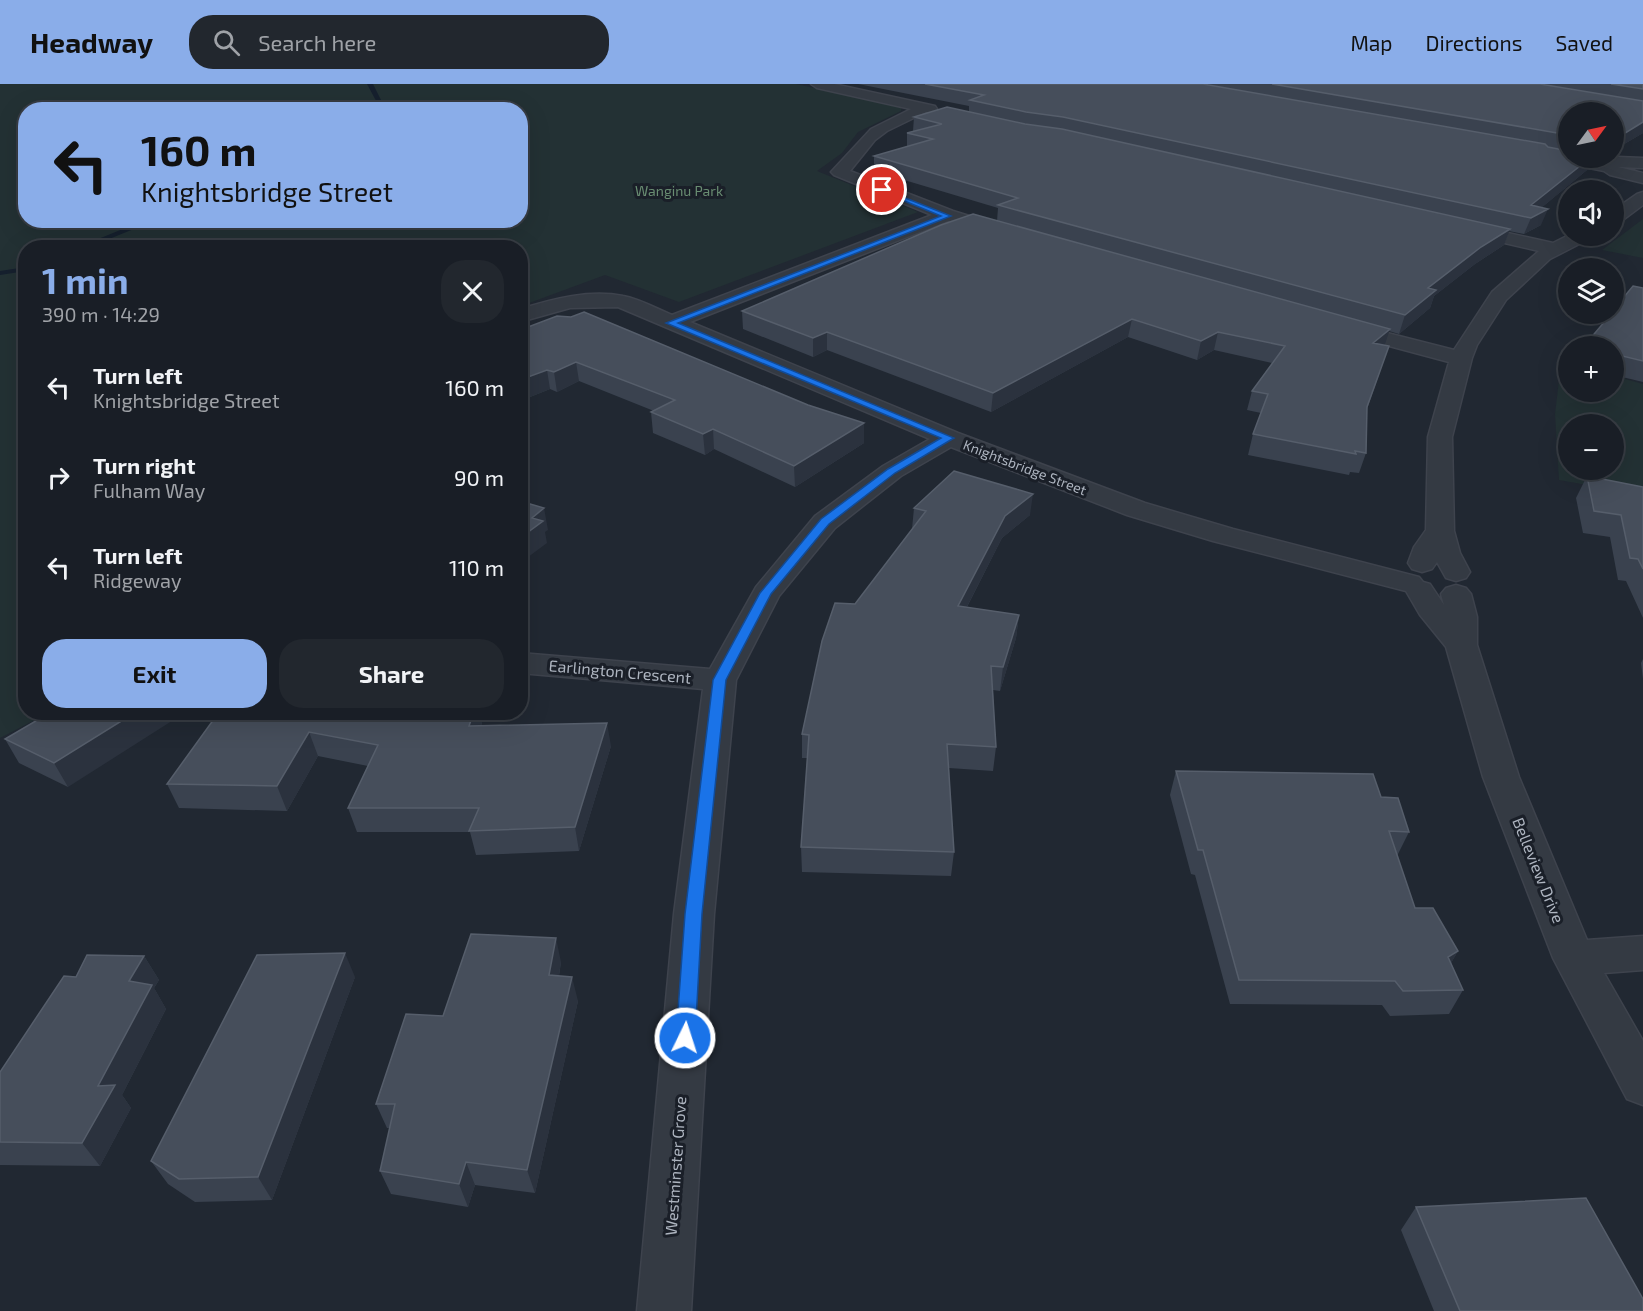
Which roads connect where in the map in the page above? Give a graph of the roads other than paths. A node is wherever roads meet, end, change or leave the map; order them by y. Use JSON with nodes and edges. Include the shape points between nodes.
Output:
{"nodes":[{"id":1,"x":817,"y":84,"type":"edge"},
{"id":2,"x":924,"y":108,"type":"junction"},
{"id":3,"x":946,"y":113,"type":"edge"},
{"id":4,"x":1558,"y":155,"type":"edge"},
{"id":5,"x":1558,"y":155,"type":"edge"},
{"id":6,"x":1627,"y":164,"type":"edge"},
{"id":7,"x":1643,"y":178,"type":"edge"},
{"id":8,"x":1643,"y":195,"type":"edge"},
{"id":9,"x":1624,"y":210,"type":"edge"},
{"id":10,"x":947,"y":216,"type":"junction"},
{"id":11,"x":1450,"y":225,"type":"edge"},
{"id":12,"x":1023,"y":237,"type":"edge"},
{"id":13,"x":1561,"y":246,"type":"edge"},
{"id":14,"x":1555,"y":249,"type":"junction"},
{"id":15,"x":528,"y":314,"type":"edge"},
{"id":16,"x":670,"y":323,"type":"junction"},
{"id":17,"x":1331,"y":324,"type":"edge"},
{"id":18,"x":1461,"y":358,"type":"junction"},
{"id":19,"x":949,"y":438,"type":"junction"},
{"id":20,"x":1440,"y":531,"type":"junction"},
{"id":21,"x":1414,"y":575,"type":"junction"},
{"id":22,"x":1456,"y":583,"type":"junction"},
{"id":23,"x":1461,"y":645,"type":"junction"},
{"id":24,"x":528,"y":664,"type":"edge"},
{"id":25,"x":720,"y":680,"type":"junction"},
{"id":26,"x":1643,"y":952,"type":"edge"},
{"id":27,"x":1574,"y":958,"type":"junction"},
{"id":28,"x":1643,"y":1084,"type":"edge"},
{"id":29,"x":664,"y":1311,"type":"edge"}],
"edges":[{"from":1,"to":2,"type":"street"},
{"from":2,"to":3,"type":"street"},
{"from":2,"to":10,"type":"street","via":[[882,128],[839,172]]},
{"from":4,"to":5,"type":"street","via":[[1531,152]]},
{"from":6,"to":7,"type":"street"},
{"from":6,"to":8,"type":"street"},
{"from":8,"to":9,"type":"street"},
{"from":10,"to":12,"type":"street"},
{"from":10,"to":16,"type":"street"},
{"from":11,"to":14,"type":"street"},
{"from":13,"to":14,"type":"street","name":"Belleview Drive"},
{"from":14,"to":18,"type":"street","name":"Belleview Drive","via":[[1499,296]]},
{"from":15,"to":16,"type":"street","via":[[595,298],[621,301]]},
{"from":16,"to":19,"type":"street","name":"Knightsbridge Street"},
{"from":17,"to":18,"type":"street"},
{"from":18,"to":20,"type":"street","name":"Belleview Drive","via":[[1440,437]]},
{"from":19,"to":21,"type":"street","name":"Knightsbridge Street","via":[[1136,509],[1223,535],[1323,560]]},
{"from":19,"to":25,"type":"street","name":"Westminster Grove","via":[[892,471],[825,522],[766,593]]},
{"from":20,"to":21,"type":"street"},
{"from":20,"to":22,"type":"street","name":"Belleview Drive"},
{"from":21,"to":22,"type":"street","name":"Knightsbridge Street","via":[[1449,568]]},
{"from":21,"to":23,"type":"street","name":"Belleview Drive","via":[[1431,609]]},
{"from":22,"to":23,"type":"street","name":"Belleview Drive","via":[[1462,617]]},
{"from":23,"to":27,"type":"street","name":"Belleview Drive","via":[[1501,777]]},
{"from":24,"to":25,"type":"street","name":"Earlington Crescent"},
{"from":25,"to":29,"type":"street","name":"Westminster Grove","via":[[694,914]]},
{"from":26,"to":27,"type":"street"},
{"from":27,"to":28,"type":"street","name":"Belleview Drive"}]}
